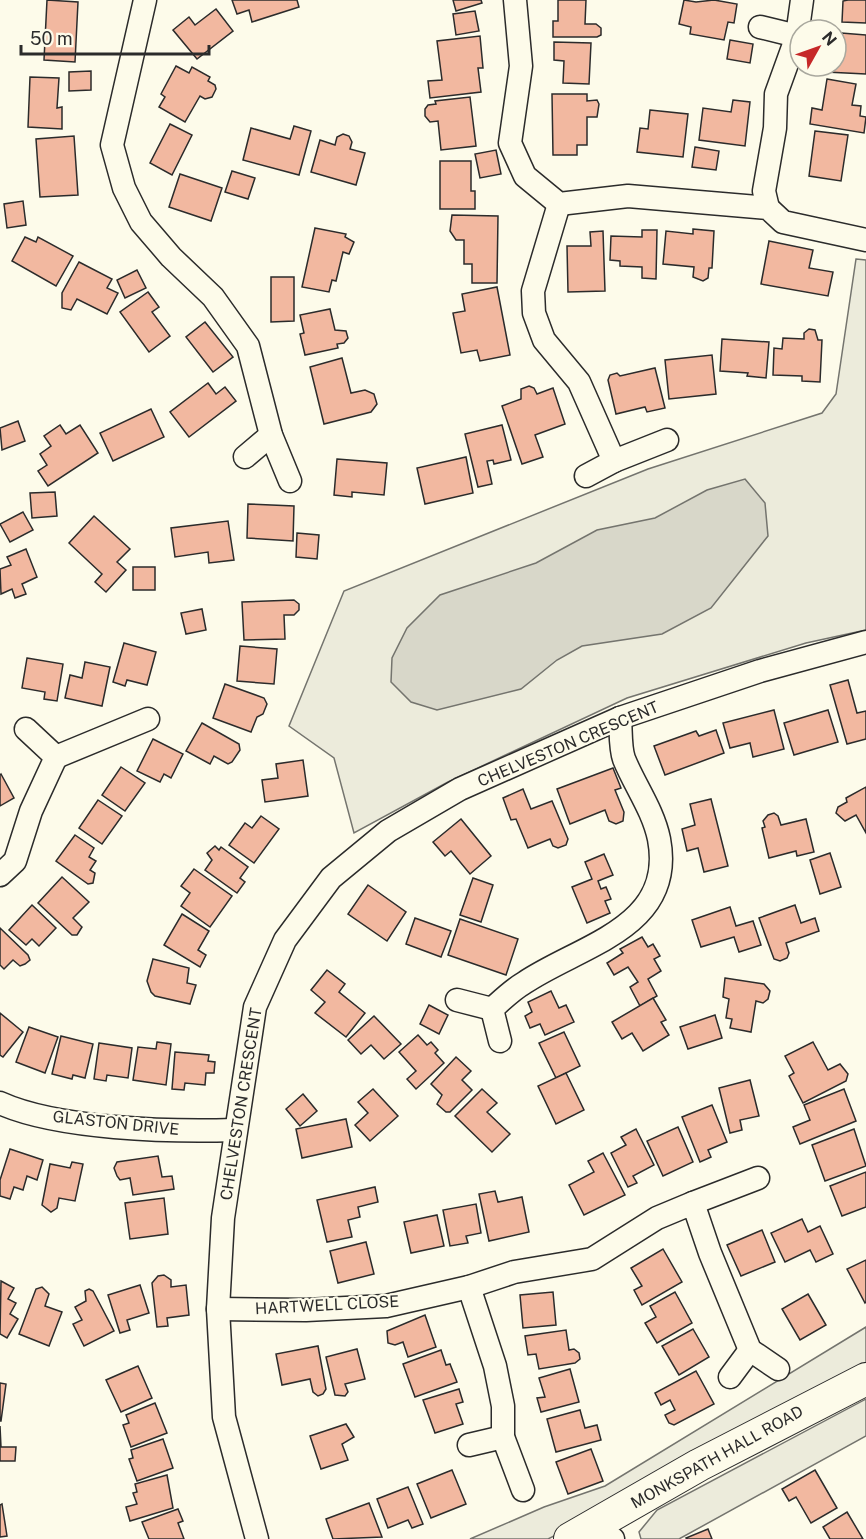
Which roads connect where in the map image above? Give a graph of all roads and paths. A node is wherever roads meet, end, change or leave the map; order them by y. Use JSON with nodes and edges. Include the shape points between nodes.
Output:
{"nodes":[{"id":1,"x":145,"y":0,"type":"edge"},
{"id":2,"x":515,"y":0,"type":"edge"},
{"id":3,"x":802,"y":0,"type":"edge"},
{"id":4,"x":800,"y":18,"type":"edge"},
{"id":5,"x":760,"y":27,"type":"dead end"},
{"id":6,"x":788,"y":34,"type":"edge"},
{"id":7,"x":788,"y":61,"type":"edge"},
{"id":8,"x":559,"y":204,"type":"junction"},
{"id":9,"x":768,"y":208,"type":"junction"},
{"id":10,"x":866,"y":240,"type":"edge"},
{"id":11,"x":271,"y":435,"type":"junction"},
{"id":12,"x":667,"y":440,"type":"dead end"},
{"id":13,"x":245,"y":457,"type":"dead end"},
{"id":14,"x":614,"y":461,"type":"junction"},
{"id":15,"x":586,"y":476,"type":"dead end"},
{"id":16,"x":290,"y":481,"type":"dead end"},
{"id":17,"x":866,"y":642,"type":"edge"},
{"id":18,"x":148,"y":718,"type":"dead end"},
{"id":19,"x":620,"y":718,"type":"junction"},
{"id":20,"x":26,"y":729,"type":"dead end"},
{"id":21,"x":56,"y":756,"type":"junction"},
{"id":22,"x":0,"y":875,"type":"edge"},
{"id":23,"x":457,"y":1000,"type":"dead end"},
{"id":24,"x":492,"y":1009,"type":"junction"},
{"id":25,"x":500,"y":1041,"type":"dead end"},
{"id":26,"x":0,"y":1102,"type":"edge"},
{"id":27,"x":234,"y":1130,"type":"junction"},
{"id":28,"x":758,"y":1178,"type":"dead end"},
{"id":29,"x":693,"y":1203,"type":"junction"},
{"id":30,"x":469,"y":1287,"type":"junction"},
{"id":31,"x":218,"y":1309,"type":"junction"},
{"id":32,"x":750,"y":1350,"type":"junction"},
{"id":33,"x":778,"y":1369,"type":"dead end"},
{"id":34,"x":730,"y":1377,"type":"dead end"},
{"id":35,"x":866,"y":1379,"type":"edge"},
{"id":36,"x":503,"y":1437,"type":"junction"},
{"id":37,"x":469,"y":1445,"type":"dead end"},
{"id":38,"x":523,"y":1490,"type":"dead end"},
{"id":39,"x":593,"y":1535,"type":"edge"},
{"id":40,"x":257,"y":1539,"type":"edge"}],
"edges":[{"from":1,"to":11,"type":"street","via":[[112,145],[124,188],[141,222],[213,297],[248,346]]},
{"from":2,"to":8,"type":"street","via":[[520,66],[510,143],[525,176]]},
{"from":3,"to":4,"type":"street"},
{"from":5,"to":6,"type":"street"},
{"from":7,"to":9,"type":"street","via":[[776,94],[775,128],[764,191]]},
{"from":8,"to":9,"type":"street","via":[[628,196]]},
{"from":8,"to":14,"type":"street","via":[[533,291],[534,313],[544,340],[579,382]]},
{"from":9,"to":10,"type":"street","via":[[783,222]]},
{"from":11,"to":13,"type":"street"},
{"from":11,"to":16,"type":"street"},
{"from":12,"to":14,"type":"street"},
{"from":14,"to":15,"type":"street"},
{"from":17,"to":19,"type":"street","name":"CHELVESTON CRESCENT","via":[[760,671]]},
{"from":18,"to":21,"type":"street"},
{"from":19,"to":24,"type":"street","via":[[623,758],[644,796],[659,839],[659,881],[642,912],[610,936],[524,982]]},
{"from":19,"to":27,"type":"street","name":"CHELVESTON CRESCENT","via":[[460,789],[388,831],[331,878],[285,940],[255,1007]]},
{"from":20,"to":21,"type":"street"},
{"from":21,"to":22,"type":"street","via":[[30,811],[15,861]]},
{"from":23,"to":24,"type":"street"},
{"from":24,"to":25,"type":"street"},
{"from":26,"to":27,"type":"street","name":"GLASTON DRIVE","via":[[17,1110],[87,1123]]},
{"from":27,"to":31,"type":"street","name":"CHELVESTON CRESCENT","via":[[223,1218]]},
{"from":28,"to":29,"type":"street","name":"HARTWELL CLOSE"},
{"from":29,"to":30,"type":"street","name":"HARTWELL CLOSE","via":[[657,1218],[592,1259],[514,1272]]},
{"from":29,"to":32,"type":"street"},
{"from":30,"to":31,"type":"street","name":"HARTWELL CLOSE","via":[[386,1306]]},
{"from":30,"to":36,"type":"street","via":[[495,1366],[503,1406]]},
{"from":31,"to":40,"type":"street","name":"CHELVESTON CRESCENT","via":[[224,1417]]},
{"from":32,"to":33,"type":"street"},
{"from":32,"to":34,"type":"street"},
{"from":35,"to":39,"type":"street","name":"MONKSPATH HALL ROAD","via":[[719,1454]]},
{"from":36,"to":37,"type":"street"},
{"from":36,"to":38,"type":"street"}]}
